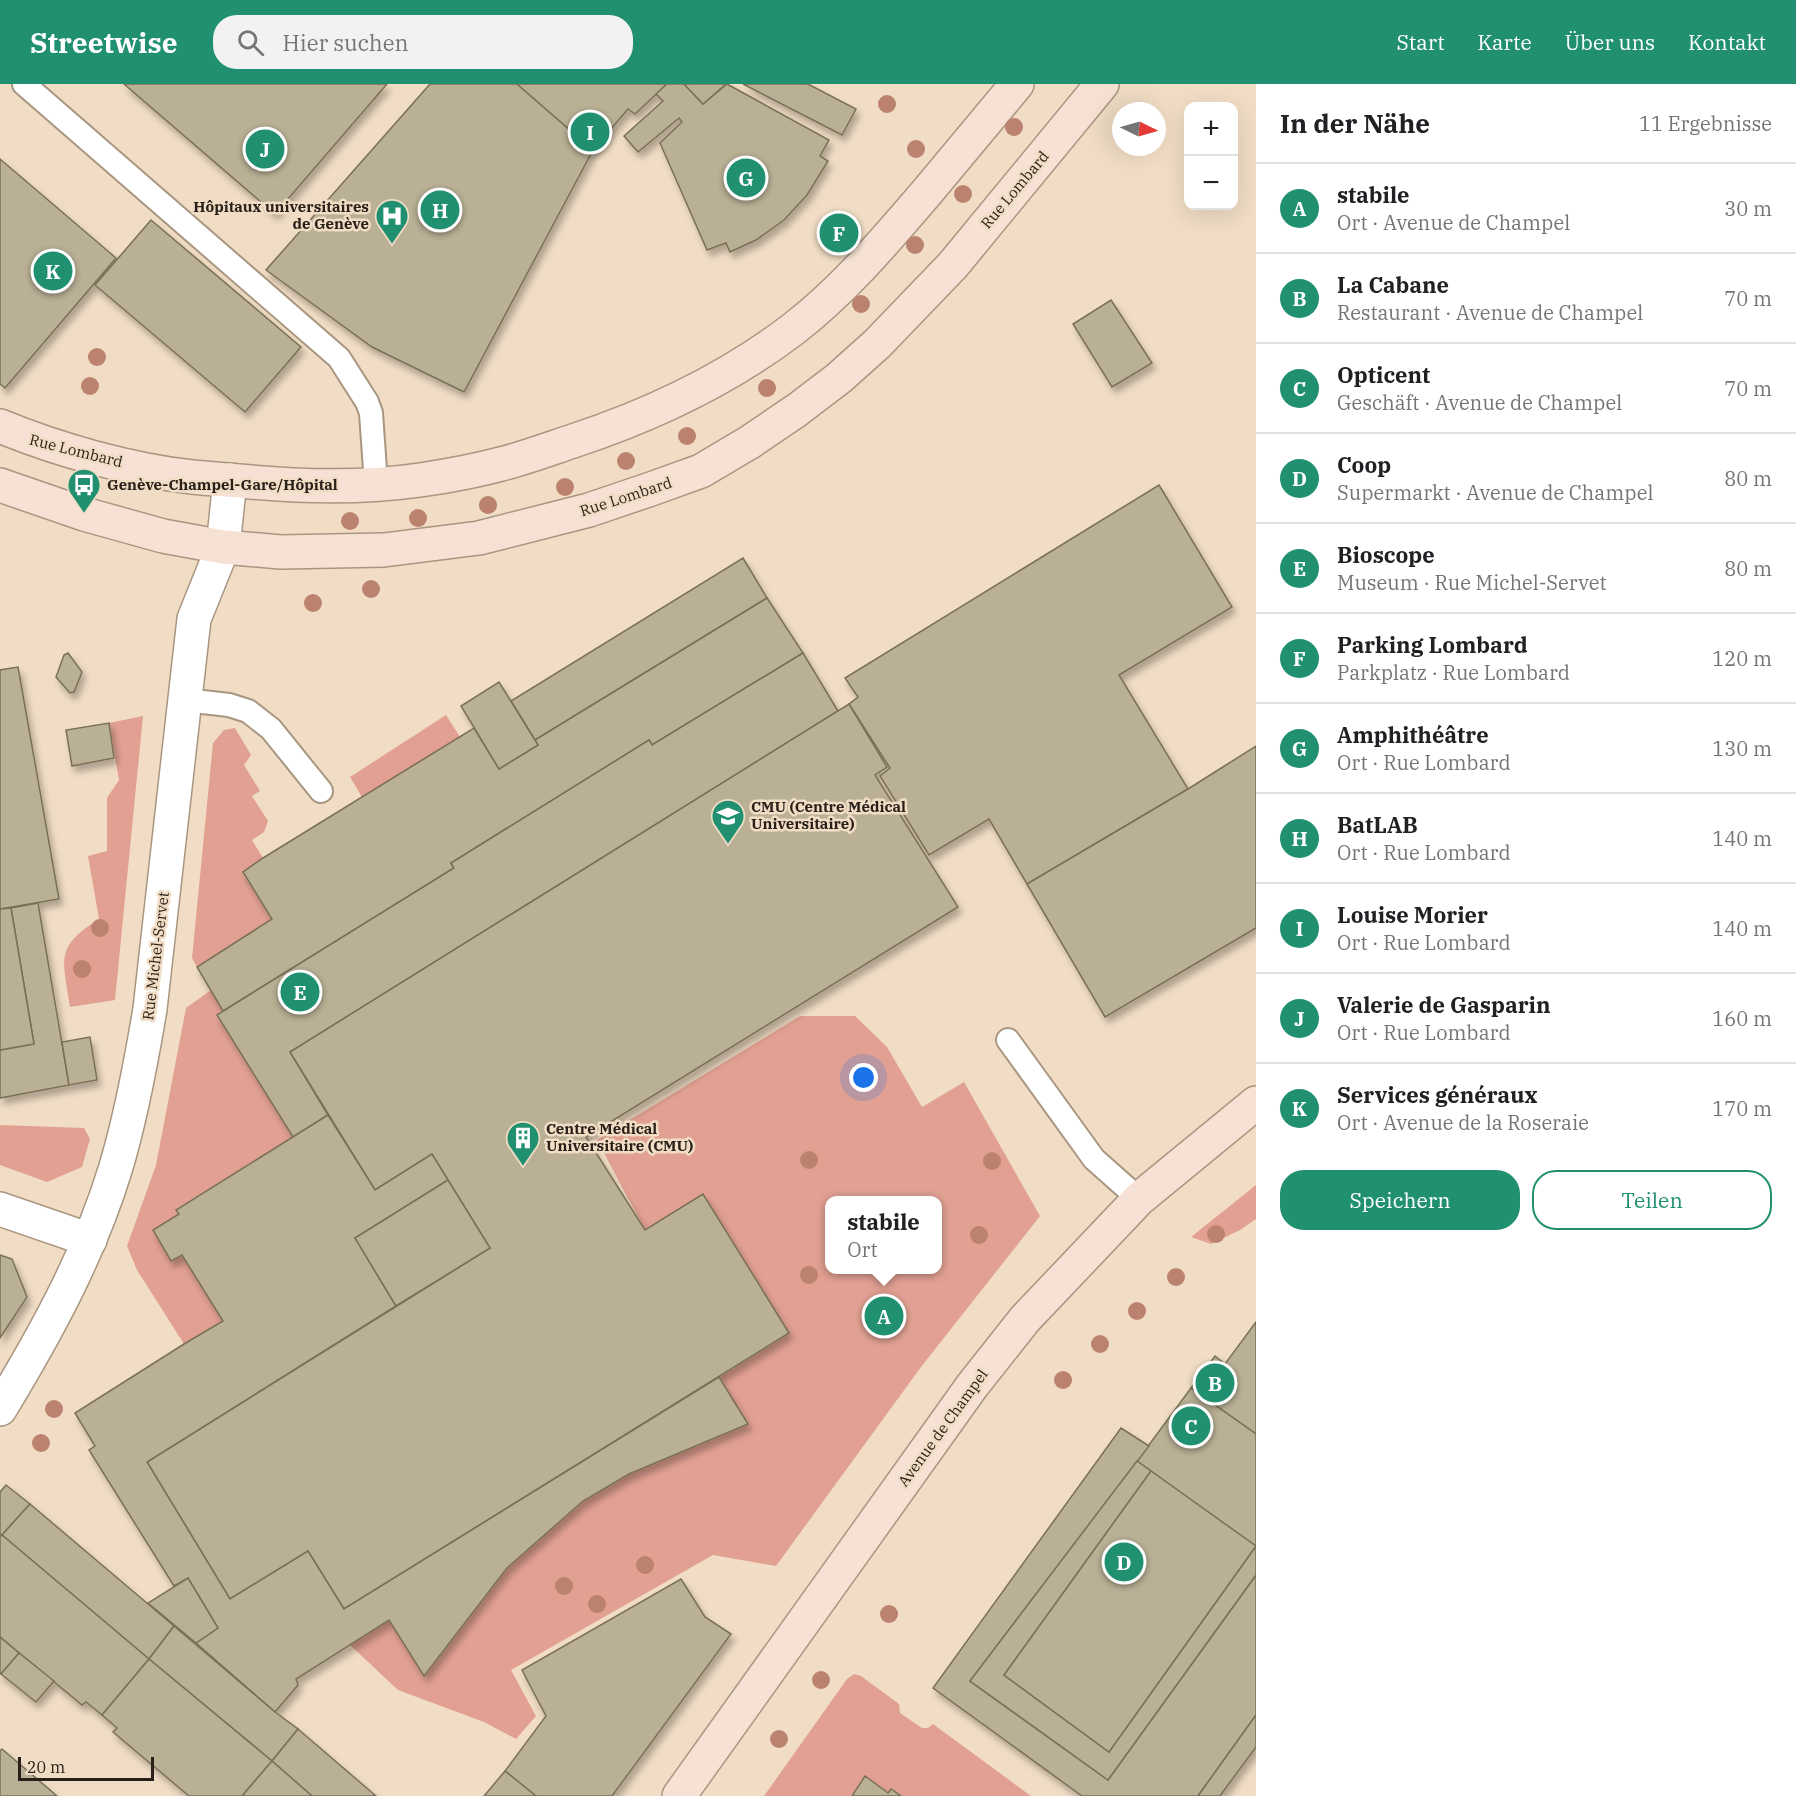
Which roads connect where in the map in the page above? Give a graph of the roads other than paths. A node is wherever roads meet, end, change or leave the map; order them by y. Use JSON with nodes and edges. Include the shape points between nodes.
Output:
{"nodes":[{"id":1,"x":24,"y":84,"type":"edge"},
{"id":2,"x":1017,"y":84,"type":"edge"},
{"id":3,"x":1102,"y":84,"type":"edge"},
{"id":4,"x":8,"y":436,"type":"edge"},
{"id":5,"x":230,"y":480,"type":"junction"},
{"id":6,"x":376,"y":484,"type":"junction"},
{"id":7,"x":0,"y":485,"type":"edge"},
{"id":8,"x":223,"y":547,"type":"junction"},
{"id":9,"x":185,"y":700,"type":"junction"},
{"id":10,"x":321,"y":791,"type":"dead end"},
{"id":11,"x":1008,"y":1040,"type":"dead end"},
{"id":12,"x":1256,"y":1103,"type":"edge"},
{"id":13,"x":1139,"y":1199,"type":"junction"},
{"id":14,"x":0,"y":1209,"type":"edge"},
{"id":15,"x":90,"y":1240,"type":"junction"},
{"id":16,"x":0,"y":1409,"type":"edge"},
{"id":17,"x":679,"y":1796,"type":"edge"}],
"edges":[{"from":1,"to":6,"type":"lane","via":[[339,358],[371,413]]},
{"from":2,"to":6,"type":"main road","name":"Rue Lombard","via":[[879,249],[791,330],[726,375],[667,405],[602,431],[504,463],[419,480]]},
{"from":3,"to":8,"type":"main road","name":"Rue Lombard","via":[[953,265],[877,344],[797,410],[701,471],[589,510],[479,538],[372,550],[281,552]]},
{"from":4,"to":5,"type":"main road","name":"Rue Lombard","via":[[137,467]]},
{"from":5,"to":6,"type":"main road","name":"Rue Lombard","via":[[286,485]]},
{"from":5,"to":8,"type":"street","name":"Rue Michel-Servet"},
{"from":7,"to":8,"type":"main road","name":"Rue Lombard","via":[[130,527]]},
{"from":8,"to":9,"type":"street","name":"Rue Michel-Servet","via":[[194,620]]},
{"from":9,"to":10,"type":"lane","via":[[248,711],[271,729]]},
{"from":9,"to":15,"type":"street","name":"Rue Michel-Servet","via":[[142,1057],[115,1171]]},
{"from":11,"to":13,"type":"lane","via":[[1094,1159]]},
{"from":12,"to":13,"type":"main road","name":"Avenue de Champel"},
{"from":13,"to":17,"type":"main road","name":"Avenue de Champel","via":[[1025,1318],[972,1386]]},
{"from":14,"to":15,"type":"street"},
{"from":15,"to":16,"type":"street","name":"Rue Michel-Servet","via":[[39,1344]]}]}
